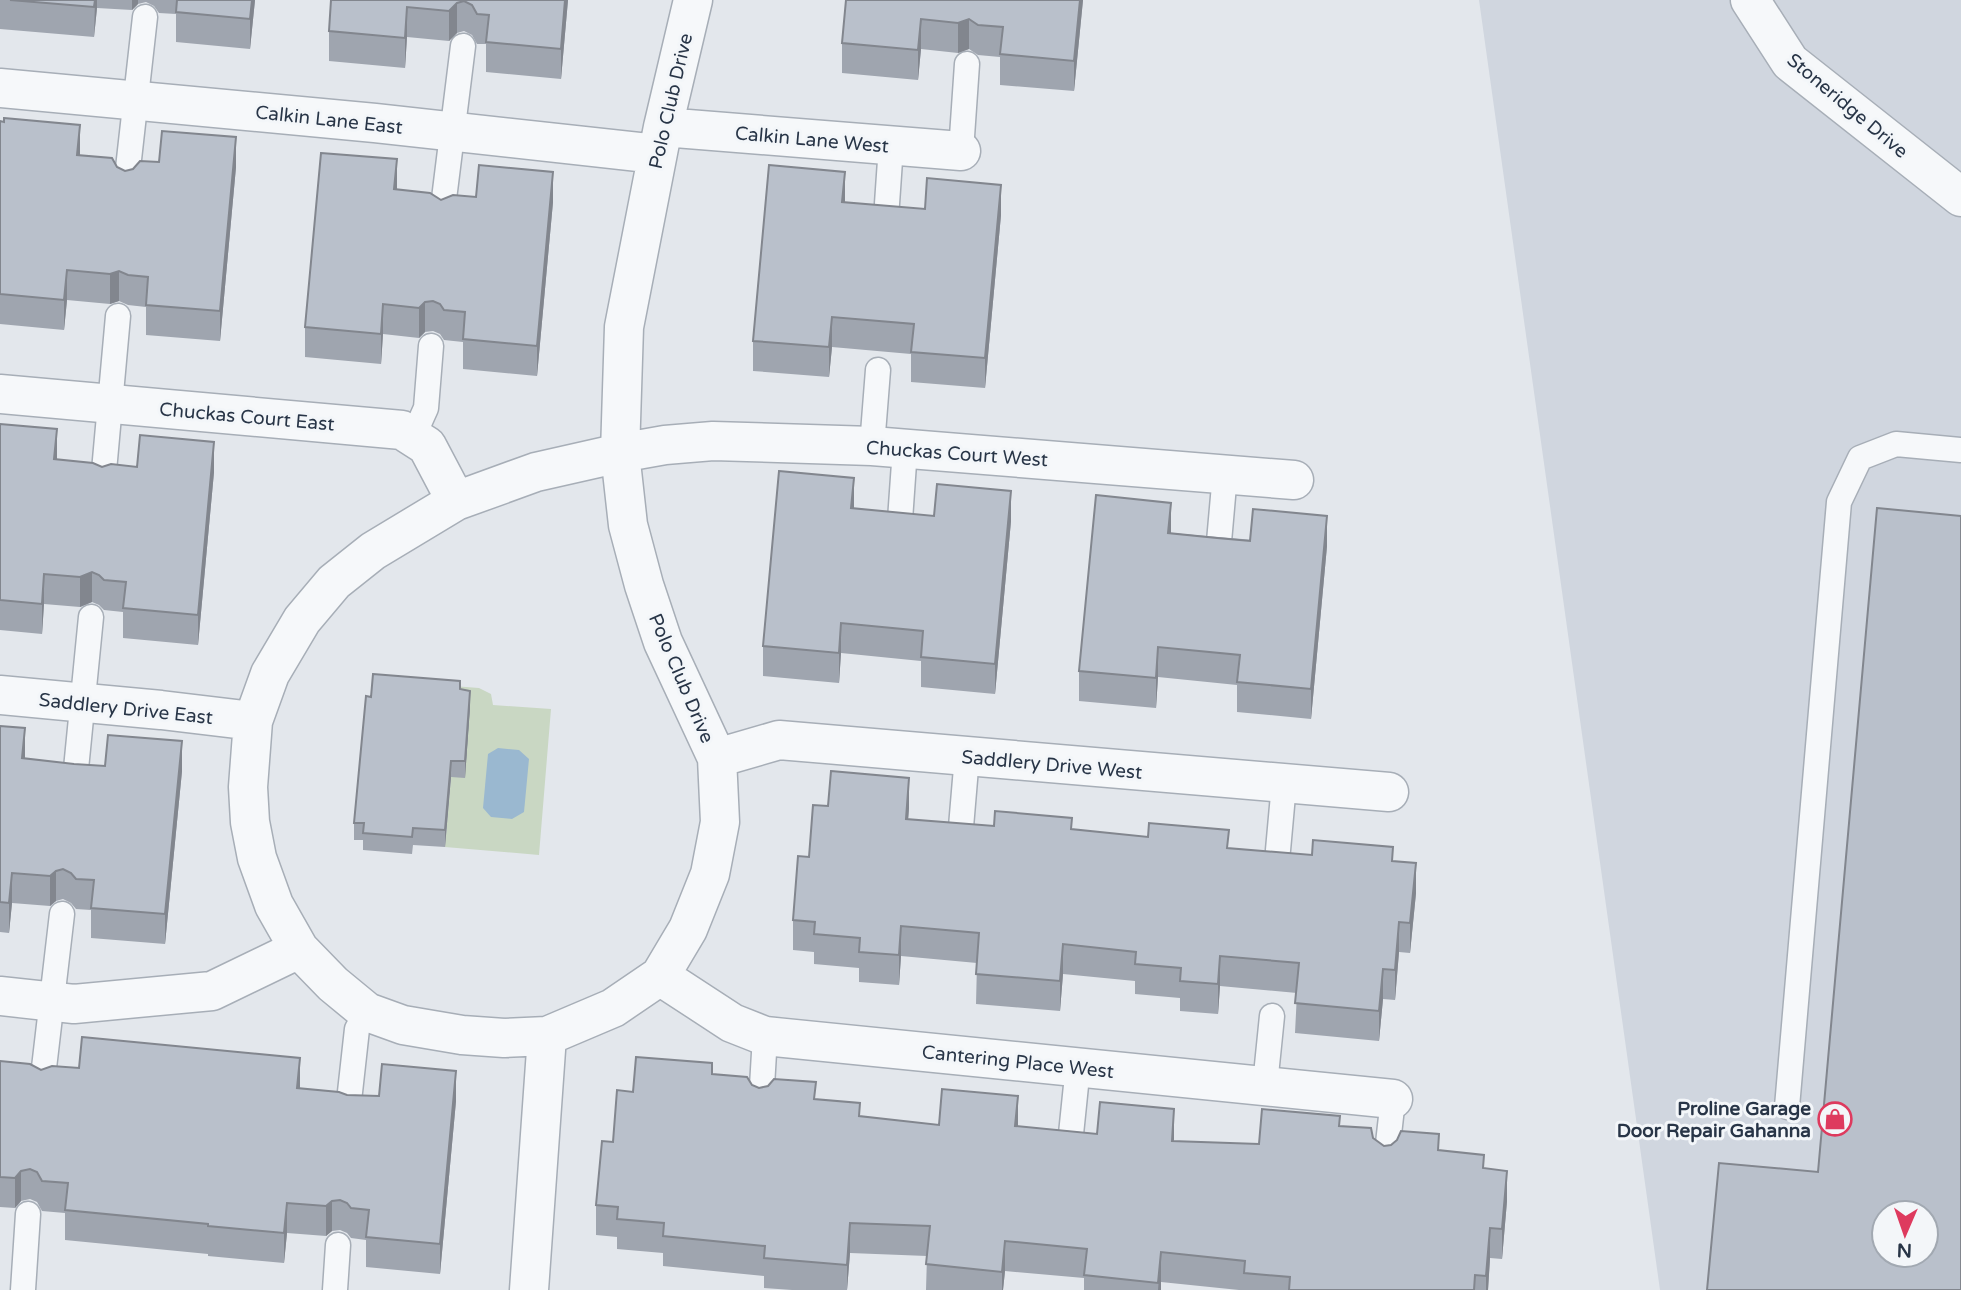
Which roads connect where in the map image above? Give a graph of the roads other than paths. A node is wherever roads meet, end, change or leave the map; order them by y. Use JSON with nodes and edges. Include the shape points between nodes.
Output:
{"nodes":[{"id":1,"x":693,"y":0,"type":"edge"},
{"id":2,"x":1750,"y":0,"type":"edge"},
{"id":3,"x":145,"y":16,"type":"dead end"},
{"id":4,"x":463,"y":46,"type":"dead end"},
{"id":5,"x":967,"y":64,"type":"dead end"},
{"id":6,"x":0,"y":88,"type":"edge"},
{"id":7,"x":136,"y":101,"type":"junction"},
{"id":8,"x":451,"y":131,"type":"junction"},
{"id":9,"x":660,"y":140,"type":"junction"},
{"id":10,"x":891,"y":146,"type":"junction"},
{"id":11,"x":961,"y":151,"type":"joint"},
{"id":12,"x":126,"y":186,"type":"edge"},
{"id":13,"x":1961,"y":197,"type":"edge"},
{"id":14,"x":442,"y":215,"type":"edge"},
{"id":15,"x":886,"y":218,"type":"edge"},
{"id":16,"x":118,"y":316,"type":"dead end"},
{"id":17,"x":431,"y":346,"type":"dead end"},
{"id":18,"x":877,"y":370,"type":"dead end"},
{"id":19,"x":0,"y":394,"type":"edge"},
{"id":20,"x":111,"y":403,"type":"junction"},
{"id":21,"x":414,"y":437,"type":"junction"},
{"id":22,"x":888,"y":448,"type":"junction"},
{"id":23,"x":1961,"y":450,"type":"edge"},
{"id":24,"x":620,"y":453,"type":"junction"},
{"id":25,"x":1225,"y":474,"type":"junction"},
{"id":26,"x":1294,"y":480,"type":"dead end"},
{"id":27,"x":103,"y":482,"type":"edge"},
{"id":28,"x":456,"y":501,"type":"junction"},
{"id":29,"x":900,"y":520,"type":"edge"},
{"id":30,"x":1218,"y":553,"type":"edge"},
{"id":31,"x":92,"y":617,"type":"dead end"},
{"id":32,"x":0,"y":695,"type":"edge"},
{"id":33,"x":83,"y":703,"type":"junction"},
{"id":34,"x":253,"y":721,"type":"junction"},
{"id":35,"x":967,"y":757,"type":"junction"},
{"id":36,"x":717,"y":758,"type":"junction"},
{"id":37,"x":75,"y":779,"type":"edge"},
{"id":38,"x":1284,"y":784,"type":"junction"},
{"id":39,"x":1389,"y":792,"type":"dead end"},
{"id":40,"x":961,"y":827,"type":"edge"},
{"id":41,"x":1278,"y":850,"type":"edge"},
{"id":42,"x":62,"y":914,"type":"dead end"},
{"id":43,"x":299,"y":949,"type":"junction"},
{"id":44,"x":660,"y":975,"type":"junction"},
{"id":45,"x":0,"y":996,"type":"edge"},
{"id":46,"x":51,"y":1001,"type":"junction"},
{"id":47,"x":367,"y":1012,"type":"junction"},
{"id":48,"x":1272,"y":1016,"type":"dead end"},
{"id":49,"x":547,"y":1036,"type":"junction"},
{"id":50,"x":765,"y":1036,"type":"junction"},
{"id":51,"x":1078,"y":1066,"type":"junction"},
{"id":52,"x":1265,"y":1085,"type":"junction"},
{"id":53,"x":42,"y":1086,"type":"edge"},
{"id":54,"x":1393,"y":1099,"type":"joint"},
{"id":55,"x":761,"y":1103,"type":"edge"},
{"id":56,"x":1787,"y":1107,"type":"dead end"},
{"id":57,"x":348,"y":1110,"type":"edge"},
{"id":58,"x":1071,"y":1134,"type":"edge"},
{"id":59,"x":1387,"y":1161,"type":"edge"},
{"id":60,"x":27,"y":1214,"type":"dead end"},
{"id":61,"x":338,"y":1245,"type":"dead end"},
{"id":62,"x":23,"y":1290,"type":"edge"},
{"id":63,"x":335,"y":1290,"type":"edge"},
{"id":64,"x":529,"y":1290,"type":"edge"}],
"edges":[{"from":1,"to":9,"type":"street","name":"Polo Club Drive"},
{"from":2,"to":13,"type":"street","name":"Stoneridge Drive","via":[[1790,62]]},
{"from":3,"to":7,"type":"lane"},
{"from":4,"to":8,"type":"lane"},
{"from":5,"to":11,"type":"lane"},
{"from":6,"to":7,"type":"street","name":"Calkin Lane East"},
{"from":7,"to":8,"type":"street","name":"Calkin Lane East"},
{"from":7,"to":12,"type":"lane"},
{"from":8,"to":9,"type":"street","name":"Calkin Lane East"},
{"from":8,"to":14,"type":"lane"},
{"from":9,"to":10,"type":"street","name":"Calkin Lane West"},
{"from":9,"to":24,"type":"street","name":"Polo Club Drive","via":[[624,327]]},
{"from":10,"to":11,"type":"street","name":"Calkin Lane West"},
{"from":10,"to":15,"type":"lane"},
{"from":16,"to":20,"type":"lane"},
{"from":17,"to":21,"type":"lane","via":[[426,408]]},
{"from":18,"to":22,"type":"lane"},
{"from":19,"to":20,"type":"street","name":"Chuckas Court East"},
{"from":20,"to":21,"type":"street","name":"Chuckas Court East","via":[[402,430]]},
{"from":20,"to":27,"type":"lane"},
{"from":21,"to":28,"type":"street","via":[[428,446]]},
{"from":22,"to":24,"type":"street","name":"Chuckas Court West","via":[[713,442]]},
{"from":22,"to":25,"type":"street","name":"Chuckas Court West"},
{"from":22,"to":29,"type":"lane"},
{"from":23,"to":56,"type":"lane","via":[[1896,444],[1860,458],[1839,502]]},
{"from":24,"to":28,"type":"street","name":"Polo Club Drive","via":[[536,472]]},
{"from":24,"to":36,"type":"street","name":"Polo Club Drive","via":[[628,525],[644,585],[663,642]]},
{"from":25,"to":26,"type":"street","name":"Chuckas Court West"},
{"from":25,"to":30,"type":"lane"},
{"from":28,"to":34,"type":"street","name":"Polo Club Drive","via":[[373,551],[334,582],[302,620],[270,674]]},
{"from":31,"to":33,"type":"lane"},
{"from":32,"to":33,"type":"street","name":"Saddlery Drive East"},
{"from":33,"to":34,"type":"street","name":"Saddlery Drive East"},
{"from":33,"to":37,"type":"lane"},
{"from":34,"to":43,"type":"street","name":"Polo Club Drive","via":[[248,787],[257,858],[274,905]]},
{"from":35,"to":36,"type":"street","name":"Saddlery Drive West","via":[[779,740]]},
{"from":35,"to":38,"type":"street","name":"Saddlery Drive West"},
{"from":35,"to":40,"type":"lane"},
{"from":36,"to":44,"type":"street","name":"Polo Club Drive","via":[[720,822],[710,874],[688,929]]},
{"from":38,"to":39,"type":"street","name":"Saddlery Drive West"},
{"from":38,"to":41,"type":"lane"},
{"from":42,"to":46,"type":"lane"},
{"from":43,"to":46,"type":"street","via":[[212,991],[74,1004]]},
{"from":43,"to":47,"type":"street","name":"Polo Club Drive"},
{"from":44,"to":49,"type":"street","name":"Polo Club Drive","via":[[612,1008]]},
{"from":44,"to":50,"type":"street","name":"Cantering Place West","via":[[732,1023]]},
{"from":45,"to":46,"type":"street"},
{"from":46,"to":53,"type":"lane"},
{"from":47,"to":49,"type":"street","name":"Polo Club Drive","via":[[403,1025],[462,1035]]},
{"from":47,"to":57,"type":"lane","via":[[357,1029]]},
{"from":48,"to":52,"type":"lane"},
{"from":49,"to":64,"type":"street"},
{"from":50,"to":51,"type":"street","name":"Cantering Place West"},
{"from":50,"to":55,"type":"lane"},
{"from":51,"to":52,"type":"street","name":"Cantering Place West"},
{"from":51,"to":58,"type":"lane"},
{"from":52,"to":54,"type":"street","name":"Cantering Place West"},
{"from":54,"to":59,"type":"lane"},
{"from":60,"to":62,"type":"lane"},
{"from":61,"to":63,"type":"lane"}]}
